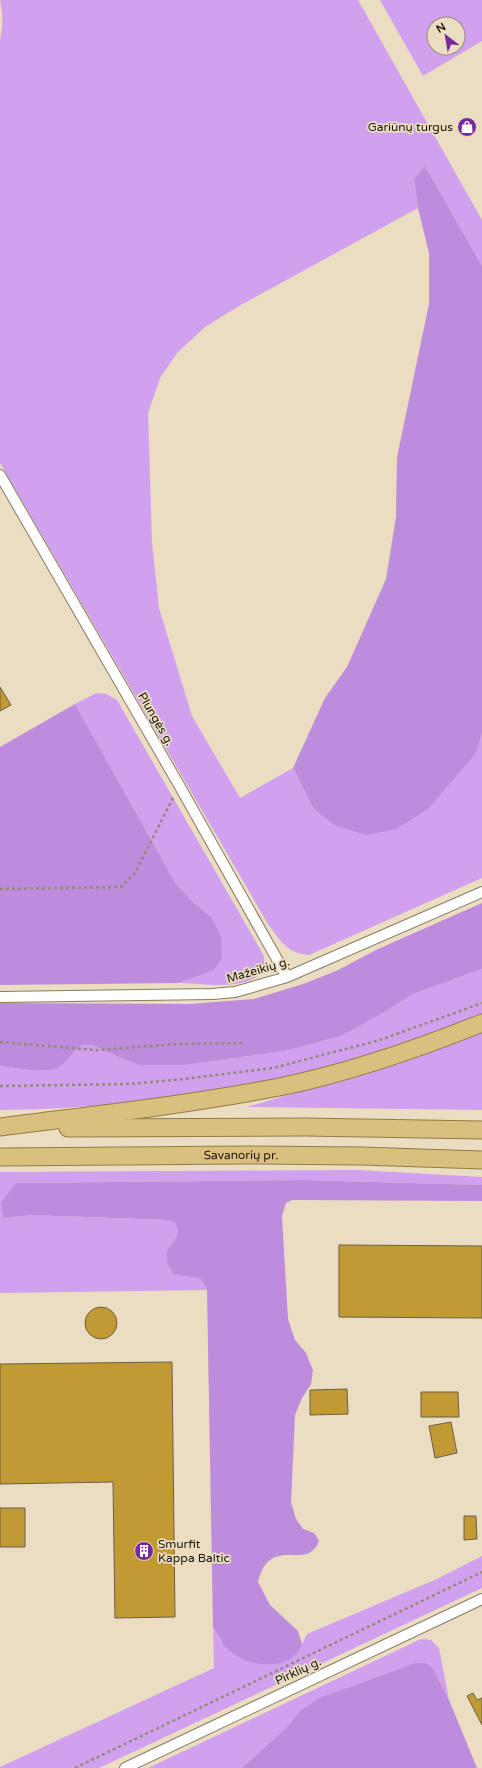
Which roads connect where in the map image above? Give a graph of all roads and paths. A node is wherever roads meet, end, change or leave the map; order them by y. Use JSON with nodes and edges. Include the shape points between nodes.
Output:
{"nodes":[{"id":1,"x":0,"y":475,"type":"edge"},
{"id":2,"x":179,"y":785,"type":"junction"},
{"id":3,"x":0,"y":888,"type":"edge"},
{"id":4,"x":482,"y":892,"type":"edge"},
{"id":5,"x":287,"y":977,"type":"junction"},
{"id":6,"x":0,"y":997,"type":"edge"},
{"id":7,"x":482,"y":1003,"type":"edge"},
{"id":8,"x":482,"y":1023,"type":"edge"},
{"id":9,"x":0,"y":1042,"type":"edge"},
{"id":10,"x":244,"y":1043,"type":"dead end"},
{"id":11,"x":0,"y":1086,"type":"edge"},
{"id":12,"x":0,"y":1128,"type":"edge"},
{"id":13,"x":482,"y":1130,"type":"edge"},
{"id":14,"x":0,"y":1157,"type":"edge"},
{"id":15,"x":482,"y":1160,"type":"edge"},
{"id":16,"x":482,"y":1572,"type":"edge"},
{"id":17,"x":482,"y":1599,"type":"edge"},
{"id":18,"x":75,"y":1768,"type":"edge"},
{"id":19,"x":125,"y":1768,"type":"edge"}],
"edges":[{"from":1,"to":2,"type":"street","name":"Plungės g."},
{"from":2,"to":3,"type":"path","via":[[135,873],[121,887]]},
{"from":2,"to":5,"type":"street","name":"Plungės g."},
{"from":4,"to":5,"type":"street","name":"Mažeikių g."},
{"from":5,"to":6,"type":"street","name":"Mažeikių g.","via":[[235,992],[212,994]]},
{"from":7,"to":11,"type":"path","via":[[380,1040],[273,1068],[130,1084]]},
{"from":8,"to":12,"type":"highway","via":[[423,1046],[281,1086],[150,1108]]},
{"from":9,"to":10,"type":"path","via":[[97,1050],[178,1044]]},
{"from":12,"to":13,"type":"highway","via":[[306,1127]]},
{"from":14,"to":15,"type":"highway","name":"Savanorių pr.","via":[[244,1155]]},
{"from":16,"to":18,"type":"path"},
{"from":17,"to":19,"type":"street","name":"Pirklių g."}]}
